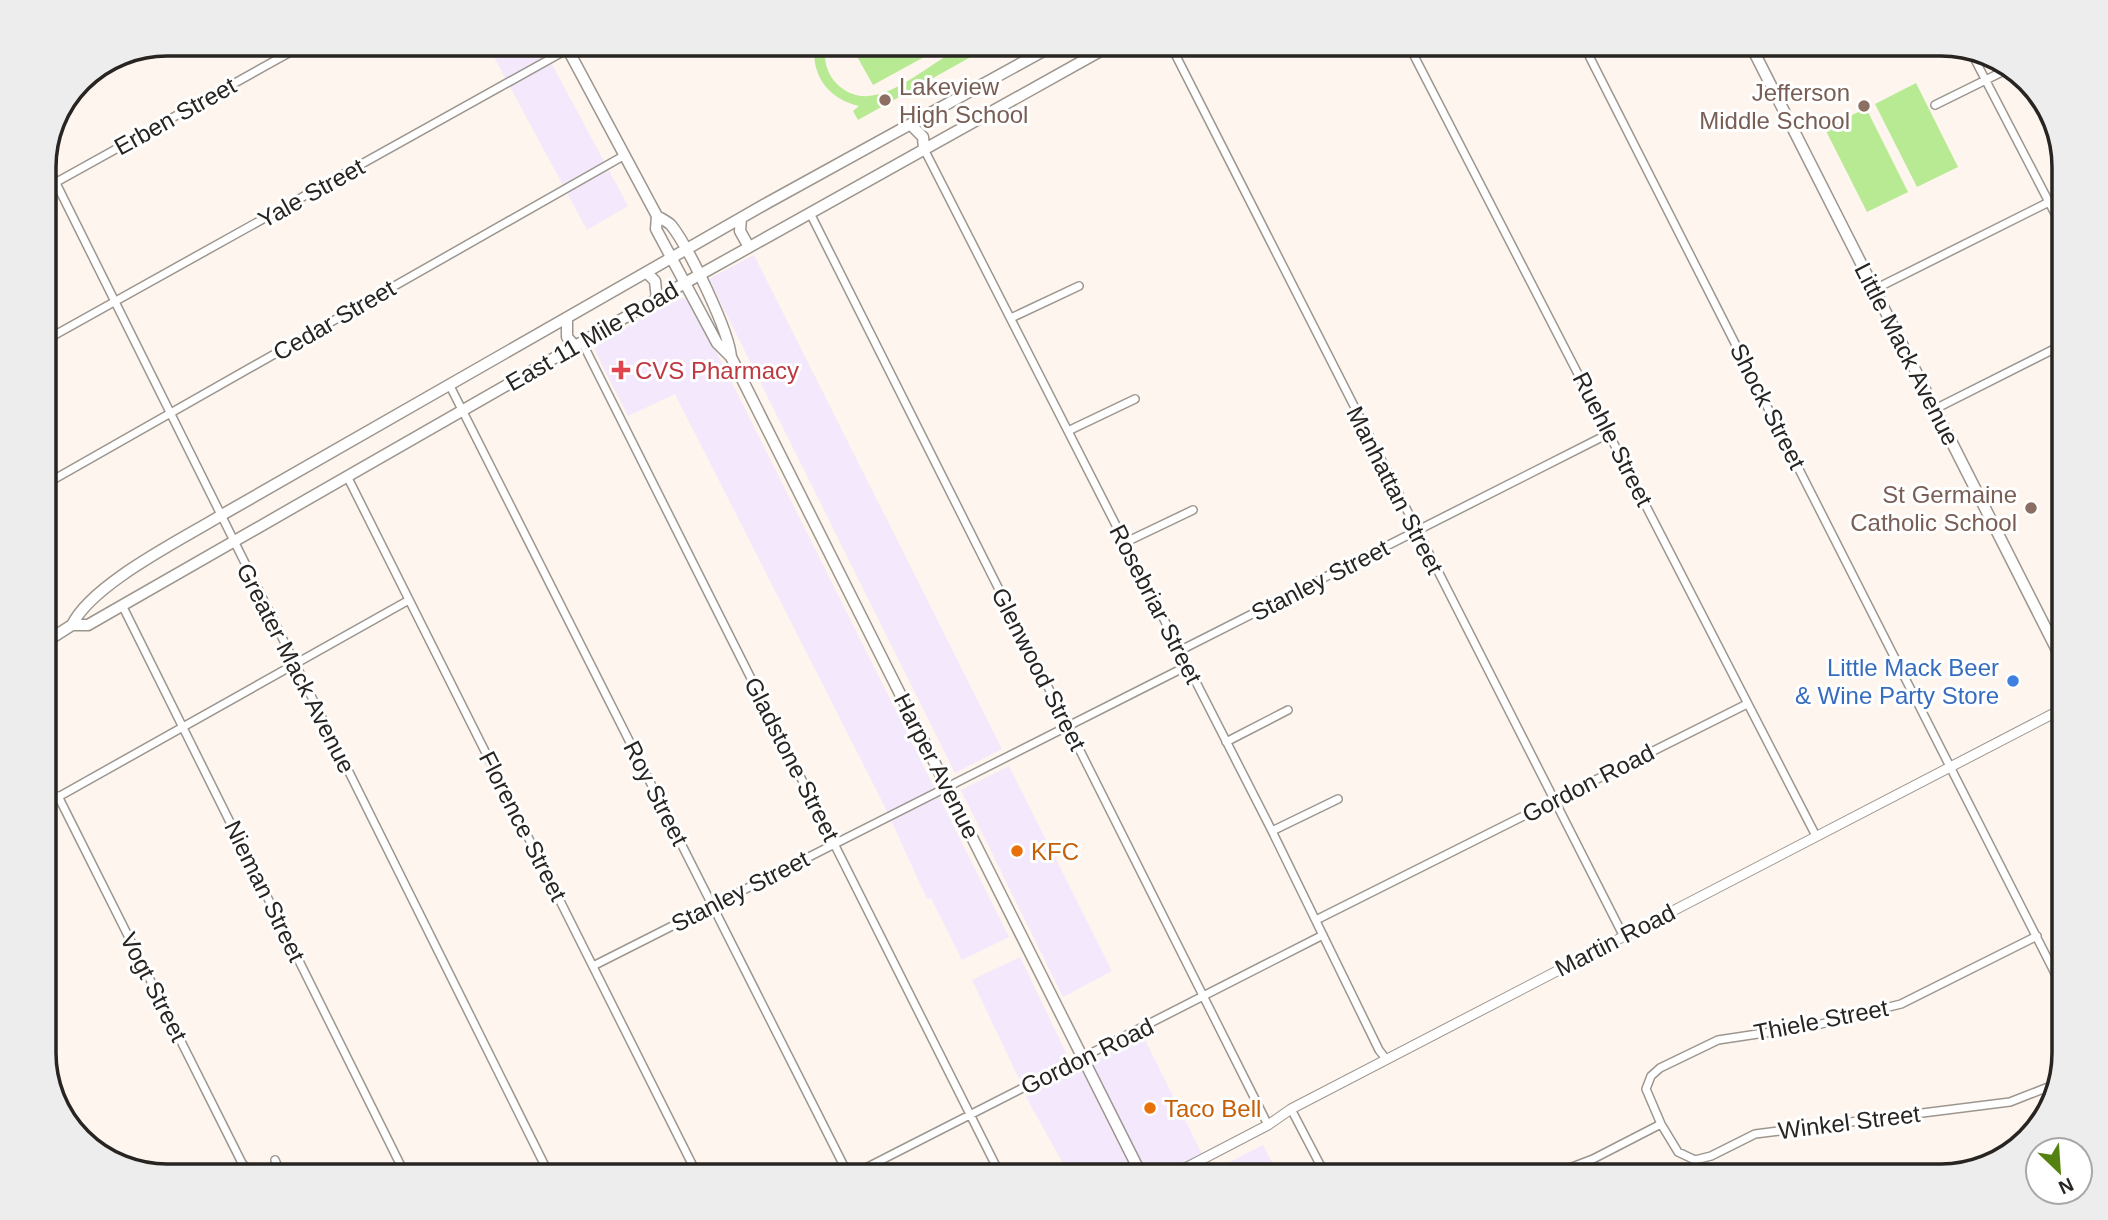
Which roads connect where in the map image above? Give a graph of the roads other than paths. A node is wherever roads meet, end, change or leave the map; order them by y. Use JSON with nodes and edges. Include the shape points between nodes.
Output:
{"nodes":[{"id":1,"x":283,"y":56,"type":"edge"},
{"id":2,"x":550,"y":56,"type":"edge"},
{"id":3,"x":576,"y":56,"type":"edge"},
{"id":4,"x":1035,"y":56,"type":"edge"},
{"id":5,"x":1087,"y":56,"type":"edge"},
{"id":6,"x":1176,"y":56,"type":"edge"},
{"id":7,"x":1414,"y":56,"type":"edge"},
{"id":8,"x":1589,"y":56,"type":"edge"},
{"id":9,"x":1756,"y":56,"type":"edge"},
{"id":10,"x":1976,"y":62,"type":"edge"},
{"id":11,"x":2000,"y":73,"type":"edge"},
{"id":12,"x":1985,"y":80,"type":"junction"},
{"id":13,"x":1936,"y":105,"type":"dead end"},
{"id":14,"x":912,"y":126,"type":"junction"},
{"id":15,"x":924,"y":149,"type":"junction"},
{"id":16,"x":625,"y":155,"type":"junction"},
{"id":17,"x":56,"y":181,"type":"edge"},
{"id":18,"x":56,"y":184,"type":"edge"},
{"id":19,"x":2049,"y":202,"type":"junction"},
{"id":20,"x":2052,"y":208,"type":"edge"},
{"id":21,"x":810,"y":213,"type":"junction"},
{"id":22,"x":657,"y":216,"type":"junction"},
{"id":23,"x":741,"y":218,"type":"junction"},
{"id":24,"x":749,"y":247,"type":"junction"},
{"id":25,"x":685,"y":250,"type":"junction"},
{"id":26,"x":672,"y":258,"type":"junction"},
{"id":27,"x":647,"y":273,"type":"junction"},
{"id":28,"x":698,"y":275,"type":"junction"},
{"id":29,"x":685,"y":282,"type":"junction"},
{"id":30,"x":1079,"y":286,"type":"dead end"},
{"id":31,"x":1875,"y":289,"type":"junction"},
{"id":32,"x":657,"y":299,"type":"junction"},
{"id":33,"x":116,"y":301,"type":"junction"},
{"id":34,"x":567,"y":318,"type":"junction"},
{"id":35,"x":1011,"y":318,"type":"junction"},
{"id":36,"x":56,"y":334,"type":"edge"},
{"id":37,"x":579,"y":344,"type":"junction"},
{"id":38,"x":2052,"y":350,"type":"edge"},
{"id":39,"x":731,"y":357,"type":"junction"},
{"id":40,"x":450,"y":386,"type":"junction"},
{"id":41,"x":1135,"y":399,"type":"dead end"},
{"id":42,"x":1934,"y":409,"type":"junction"},
{"id":43,"x":463,"y":410,"type":"junction"},
{"id":44,"x":170,"y":413,"type":"junction"},
{"id":45,"x":1068,"y":431,"type":"junction"},
{"id":46,"x":1610,"y":433,"type":"junction"},
{"id":47,"x":347,"y":476,"type":"junction"},
{"id":48,"x":56,"y":478,"type":"edge"},
{"id":49,"x":1193,"y":510,"type":"dead end"},
{"id":50,"x":220,"y":516,"type":"junction"},
{"id":51,"x":1416,"y":532,"type":"junction"},
{"id":52,"x":232,"y":542,"type":"junction"},
{"id":53,"x":1124,"y":543,"type":"junction"},
{"id":54,"x":111,"y":587,"type":"junction"},
{"id":55,"x":409,"y":600,"type":"junction"},
{"id":56,"x":122,"y":605,"type":"junction"},
{"id":57,"x":72,"y":625,"type":"junction"},
{"id":58,"x":56,"y":635,"type":"edge"},
{"id":59,"x":2052,"y":640,"type":"edge"},
{"id":60,"x":1179,"y":651,"type":"junction"},
{"id":61,"x":294,"y":664,"type":"junction"},
{"id":62,"x":1187,"y":666,"type":"junction"},
{"id":63,"x":1747,"y":704,"type":"junction"},
{"id":64,"x":1288,"y":710,"type":"dead end"},
{"id":65,"x":2052,"y":714,"type":"edge"},
{"id":66,"x":183,"y":726,"type":"junction"},
{"id":67,"x":1068,"y":727,"type":"junction"},
{"id":68,"x":1226,"y":742,"type":"junction"},
{"id":69,"x":1951,"y":769,"type":"junction"},
{"id":70,"x":947,"y":787,"type":"junction"},
{"id":71,"x":58,"y":796,"type":"joint"},
{"id":72,"x":1338,"y":799,"type":"dead end"},
{"id":73,"x":1553,"y":801,"type":"junction"},
{"id":74,"x":1272,"y":831,"type":"junction"},
{"id":75,"x":1816,"y":836,"type":"junction"},
{"id":76,"x":834,"y":844,"type":"junction"},
{"id":77,"x":713,"y":905,"type":"junction"},
{"id":78,"x":1316,"y":920,"type":"junction"},
{"id":79,"x":1323,"y":935,"type":"junction"},
{"id":80,"x":1623,"y":935,"type":"junction"},
{"id":81,"x":2037,"y":936,"type":"junction"},
{"id":82,"x":593,"y":965,"type":"junction"},
{"id":83,"x":2052,"y":967,"type":"edge"},
{"id":84,"x":1204,"y":998,"type":"junction"},
{"id":85,"x":1083,"y":1058,"type":"junction"},
{"id":86,"x":1386,"y":1059,"type":"junction"},
{"id":87,"x":2046,"y":1088,"type":"edge"},
{"id":88,"x":1291,"y":1109,"type":"junction"},
{"id":89,"x":970,"y":1115,"type":"junction"},
{"id":90,"x":1661,"y":1124,"type":"junction"},
{"id":91,"x":1268,"y":1125,"type":"junction"},
{"id":92,"x":275,"y":1160,"type":"dead end"},
{"id":93,"x":244,"y":1164,"type":"edge"},
{"id":94,"x":277,"y":1164,"type":"edge"},
{"id":95,"x":400,"y":1164,"type":"edge"},
{"id":96,"x":544,"y":1164,"type":"edge"},
{"id":97,"x":692,"y":1164,"type":"edge"},
{"id":98,"x":844,"y":1164,"type":"edge"},
{"id":99,"x":874,"y":1164,"type":"edge"},
{"id":100,"x":995,"y":1164,"type":"edge"},
{"id":101,"x":1136,"y":1164,"type":"edge"},
{"id":102,"x":1193,"y":1164,"type":"edge"},
{"id":103,"x":1320,"y":1164,"type":"edge"},
{"id":104,"x":1580,"y":1164,"type":"edge"}],
"edges":[{"from":1,"to":17,"type":"street","name":"Erben Street"},
{"from":2,"to":33,"type":"street","name":"Yale Street"},
{"from":3,"to":16,"type":"main road","name":"Harper Avenue"},
{"from":4,"to":14,"type":"main road","name":"East 11 Mile Road"},
{"from":5,"to":15,"type":"main road","name":"East 11 Mile Road"},
{"from":6,"to":51,"type":"street","name":"Manhattan Street"},
{"from":7,"to":46,"type":"street","name":"Ruehle Street"},
{"from":8,"to":69,"type":"street","name":"Shock Street"},
{"from":9,"to":31,"type":"main road","name":"Little Mack Avenue"},
{"from":10,"to":12,"type":"street"},
{"from":11,"to":12,"type":"street"},
{"from":12,"to":13,"type":"street"},
{"from":12,"to":19,"type":"street"},
{"from":14,"to":15,"type":"main road","via":[[923,137]]},
{"from":14,"to":23,"type":"main road","name":"East 11 Mile Road"},
{"from":15,"to":21,"type":"main road","name":"East 11 Mile Road"},
{"from":15,"to":35,"type":"street","name":"Rosebriar Street"},
{"from":16,"to":22,"type":"main road","name":"Harper Avenue"},
{"from":16,"to":44,"type":"street","name":"Cedar Street"},
{"from":18,"to":33,"type":"street","name":"Greater Mack Avenue"},
{"from":19,"to":20,"type":"street"},
{"from":19,"to":31,"type":"street"},
{"from":21,"to":24,"type":"main road","name":"East 11 Mile Road"},
{"from":21,"to":67,"type":"street","name":"Glenwood Street"},
{"from":22,"to":25,"type":"main road","name":"Harper Avenue","via":[[670,224]]},
{"from":22,"to":26,"type":"main road","name":"Harper Avenue","via":[[656,229]]},
{"from":23,"to":24,"type":"main road","via":[[740,231]]},
{"from":23,"to":25,"type":"main road","name":"East 11 Mile Road"},
{"from":24,"to":28,"type":"main road","name":"East 11 Mile Road"},
{"from":25,"to":26,"type":"main road","name":"East 11 Mile Road"},
{"from":25,"to":28,"type":"main road","name":"Harper Avenue"},
{"from":26,"to":27,"type":"main road","name":"East 11 Mile Road"},
{"from":26,"to":29,"type":"main road","name":"Harper Avenue"},
{"from":27,"to":32,"type":"main road","via":[[655,281]]},
{"from":27,"to":34,"type":"main road","name":"East 11 Mile Road"},
{"from":28,"to":29,"type":"main road","name":"East 11 Mile Road"},
{"from":28,"to":39,"type":"main road","name":"Harper Avenue","via":[[730,339]]},
{"from":29,"to":32,"type":"main road","name":"East 11 Mile Road"},
{"from":29,"to":39,"type":"main road","name":"Harper Avenue","via":[[717,344]]},
{"from":30,"to":35,"type":"street"},
{"from":31,"to":42,"type":"main road","name":"Little Mack Avenue"},
{"from":32,"to":37,"type":"main road","name":"East 11 Mile Road"},
{"from":33,"to":36,"type":"street","name":"Yale Street"},
{"from":33,"to":44,"type":"street","name":"Greater Mack Avenue"},
{"from":34,"to":37,"type":"main road","via":[[567,337]]},
{"from":34,"to":40,"type":"main road","name":"East 11 Mile Road"},
{"from":35,"to":45,"type":"street","name":"Rosebriar Street"},
{"from":37,"to":43,"type":"main road","name":"East 11 Mile Road"},
{"from":37,"to":76,"type":"street","name":"Gladstone Street"},
{"from":38,"to":42,"type":"street"},
{"from":39,"to":70,"type":"main road","name":"Harper Avenue"},
{"from":40,"to":43,"type":"street"},
{"from":40,"to":50,"type":"main road","name":"East 11 Mile Road"},
{"from":41,"to":45,"type":"street"},
{"from":42,"to":59,"type":"main road","name":"Little Mack Avenue"},
{"from":43,"to":47,"type":"main road","name":"East 11 Mile Road"},
{"from":43,"to":77,"type":"street","name":"Roy Street"},
{"from":44,"to":48,"type":"street","name":"Cedar Street"},
{"from":44,"to":50,"type":"street","name":"Greater Mack Avenue"},
{"from":45,"to":53,"type":"street","name":"Rosebriar Street"},
{"from":46,"to":51,"type":"street","name":"Stanley Street"},
{"from":46,"to":63,"type":"street","name":"Ruehle Street"},
{"from":47,"to":52,"type":"main road","name":"East 11 Mile Road"},
{"from":47,"to":55,"type":"street","name":"Florence Street"},
{"from":49,"to":53,"type":"street"},
{"from":50,"to":52,"type":"street","name":"Greater Mack Avenue"},
{"from":50,"to":54,"type":"main road","name":"East 11 Mile Road"},
{"from":51,"to":60,"type":"street","name":"Stanley Street"},
{"from":51,"to":73,"type":"street","name":"Manhattan Street"},
{"from":52,"to":56,"type":"main road","name":"East 11 Mile Road"},
{"from":52,"to":61,"type":"street","name":"Greater Mack Avenue"},
{"from":53,"to":60,"type":"street","name":"Rosebriar Street"},
{"from":54,"to":56,"type":"main road","via":[[114,600]]},
{"from":54,"to":57,"type":"main road","name":"East 11 Mile Road","via":[[80,610]]},
{"from":55,"to":61,"type":"street"},
{"from":55,"to":82,"type":"street","name":"Florence Street"},
{"from":56,"to":57,"type":"main road","name":"East 11 Mile Road","via":[[88,625]]},
{"from":56,"to":66,"type":"street","name":"Nieman Street"},
{"from":57,"to":58,"type":"main road","name":"East 11 Mile Road"},
{"from":60,"to":62,"type":"street","name":"Rosebriar Street"},
{"from":61,"to":66,"type":"street"},
{"from":61,"to":96,"type":"street","name":"Greater Mack Avenue"},
{"from":62,"to":67,"type":"street","name":"Stanley Street"},
{"from":62,"to":68,"type":"street","name":"Rosebriar Street"},
{"from":63,"to":73,"type":"street","name":"Gordon Road"},
{"from":63,"to":75,"type":"street","name":"Ruehle Street"},
{"from":64,"to":68,"type":"street"},
{"from":65,"to":69,"type":"street","name":"Martin Road"},
{"from":66,"to":71,"type":"street"},
{"from":66,"to":95,"type":"street","name":"Nieman Street"},
{"from":67,"to":70,"type":"street","name":"Stanley Street"},
{"from":67,"to":84,"type":"street","name":"Glenwood Street"},
{"from":68,"to":74,"type":"street","name":"Rosebriar Street"},
{"from":69,"to":75,"type":"street","name":"Martin Road"},
{"from":69,"to":81,"type":"street","name":"Shock Street"},
{"from":70,"to":76,"type":"street","name":"Stanley Street"},
{"from":70,"to":85,"type":"main road","name":"Harper Avenue"},
{"from":71,"to":93,"type":"street","name":"Vogt Street"},
{"from":72,"to":74,"type":"street"},
{"from":73,"to":78,"type":"street","name":"Gordon Road"},
{"from":73,"to":80,"type":"street","name":"Manhattan Street"},
{"from":74,"to":78,"type":"street","name":"Rosebriar Street"},
{"from":75,"to":80,"type":"street","name":"Martin Road"},
{"from":76,"to":77,"type":"street","name":"Stanley Street"},
{"from":76,"to":89,"type":"street","name":"Gladstone Street"},
{"from":77,"to":82,"type":"street","name":"Stanley Street"},
{"from":77,"to":98,"type":"street","name":"Roy Street"},
{"from":78,"to":79,"type":"street","name":"Rosebriar Street"},
{"from":79,"to":84,"type":"street","name":"Gordon Road"},
{"from":79,"to":86,"type":"street","name":"Rosebriar Street"},
{"from":80,"to":86,"type":"street","name":"Martin Road"},
{"from":81,"to":83,"type":"street","name":"Shock Street"},
{"from":81,"to":90,"type":"street","name":"Thiele Street","via":[[1901,1004],[1817,1025],[1739,1035],[1699,1048],[1660,1068],[1647,1082],[1647,1096]]},
{"from":82,"to":97,"type":"street","name":"Florence Street"},
{"from":84,"to":85,"type":"street","name":"Gordon Road"},
{"from":84,"to":91,"type":"street","name":"Glenwood Street"},
{"from":85,"to":89,"type":"street","name":"Gordon Road"},
{"from":85,"to":101,"type":"main road","name":"Harper Avenue"},
{"from":86,"to":88,"type":"street","name":"Martin Road"},
{"from":87,"to":90,"type":"street","name":"Winkel Street","via":[[2010,1102],[1755,1134],[1702,1159],[1683,1156]]},
{"from":88,"to":91,"type":"street","name":"Martin Road"},
{"from":88,"to":103,"type":"street"},
{"from":89,"to":99,"type":"street","name":"Gordon Road"},
{"from":89,"to":100,"type":"street","name":"Gladstone Street"},
{"from":90,"to":104,"type":"street"},
{"from":91,"to":102,"type":"street","name":"Martin Road"},
{"from":92,"to":94,"type":"street"}]}
